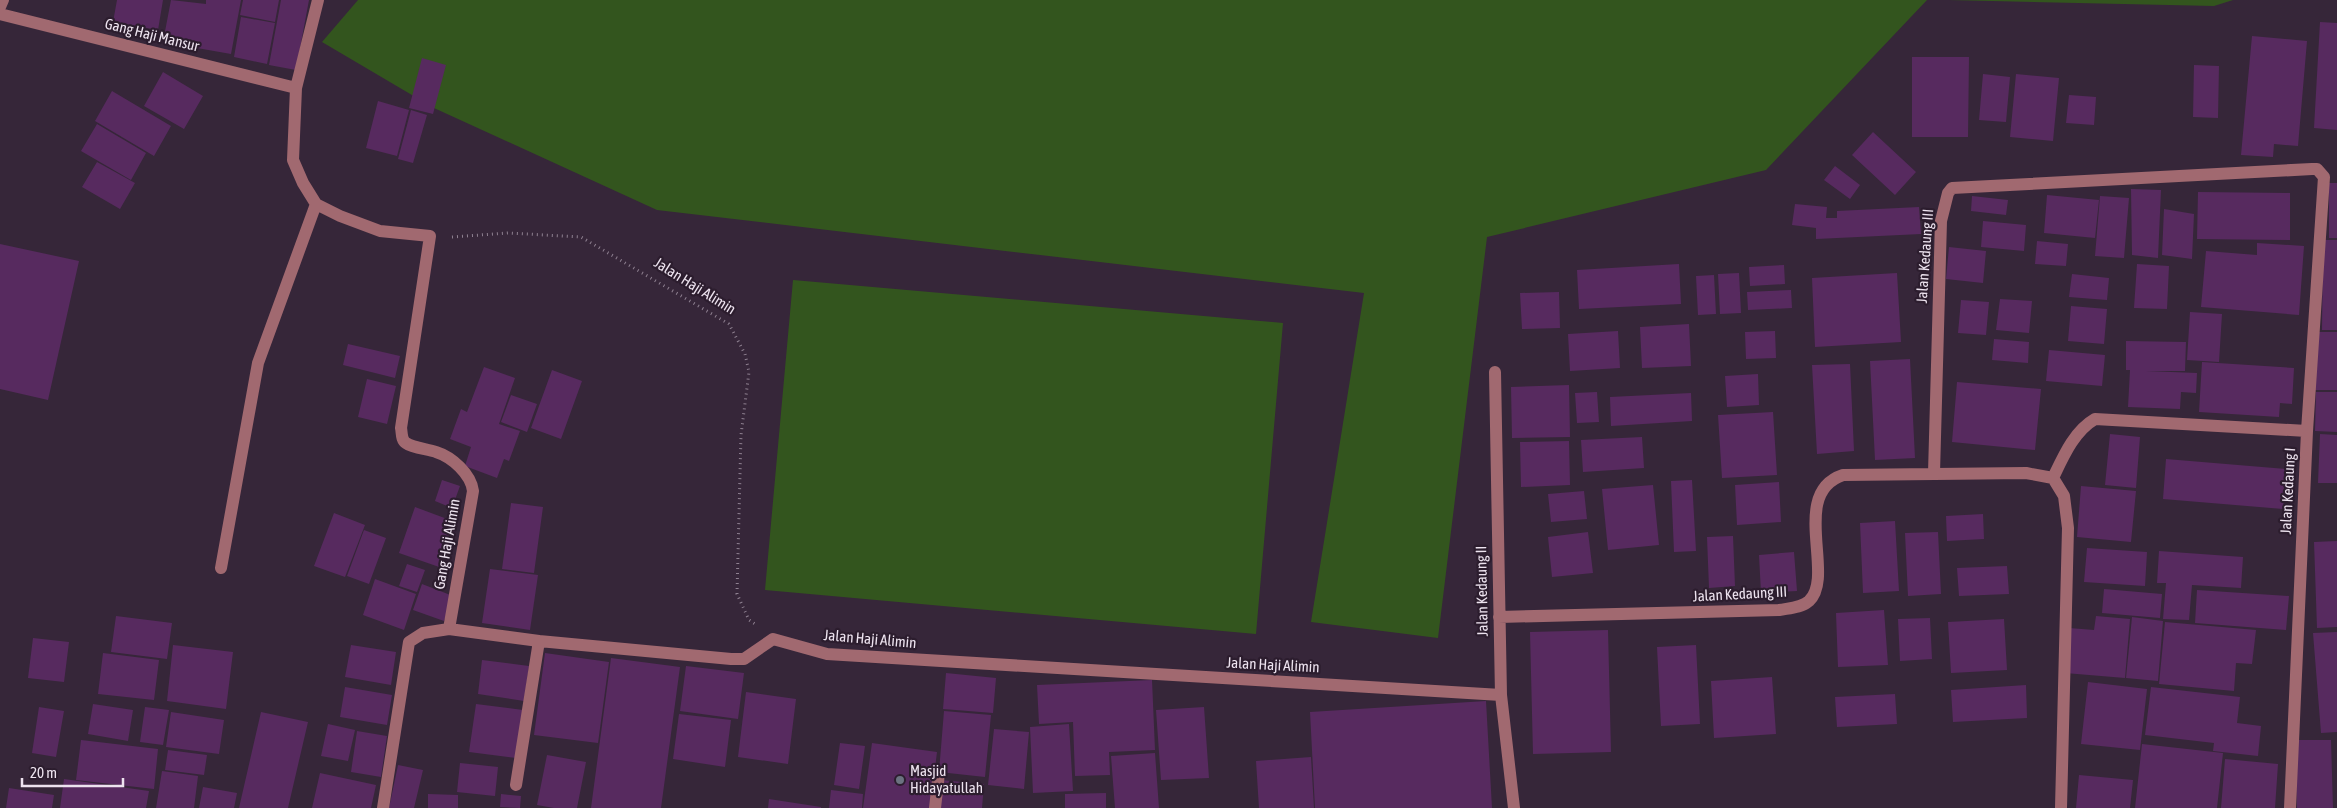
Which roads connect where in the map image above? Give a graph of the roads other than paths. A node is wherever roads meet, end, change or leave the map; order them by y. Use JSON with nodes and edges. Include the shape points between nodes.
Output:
{"nodes":[{"id":1,"x":3,"y":0,"type":"edge"},
{"id":2,"x":318,"y":0,"type":"edge"},
{"id":3,"x":0,"y":7,"type":"edge"},
{"id":4,"x":0,"y":14,"type":"edge"},
{"id":5,"x":296,"y":88,"type":"junction"},
{"id":6,"x":1948,"y":193,"type":"joint"},
{"id":7,"x":316,"y":204,"type":"junction"},
{"id":8,"x":1495,"y":372,"type":"dead end"},
{"id":9,"x":2307,"y":431,"type":"junction"},
{"id":10,"x":1934,"y":472,"type":"junction"},
{"id":11,"x":2053,"y":478,"type":"junction"},
{"id":12,"x":221,"y":568,"type":"dead end"},
{"id":13,"x":1499,"y":617,"type":"junction"},
{"id":14,"x":449,"y":629,"type":"junction"},
{"id":15,"x":539,"y":641,"type":"junction"},
{"id":16,"x":1500,"y":695,"type":"junction"},
{"id":17,"x":939,"y":773,"type":"dead end"},
{"id":18,"x":516,"y":785,"type":"dead end"},
{"id":19,"x":383,"y":808,"type":"edge"},
{"id":20,"x":936,"y":808,"type":"edge"},
{"id":21,"x":1514,"y":808,"type":"edge"},
{"id":22,"x":2061,"y":808,"type":"edge"},
{"id":23,"x":2290,"y":808,"type":"edge"}],
"edges":[{"from":1,"to":3,"type":"street"},
{"from":2,"to":5,"type":"street"},
{"from":4,"to":5,"type":"street","name":"Gang Haji Mansur"},
{"from":5,"to":7,"type":"street","via":[[293,160]]},
{"from":6,"to":9,"type":"street","name":"Jalan Kedaung I","via":[[1955,186],[2317,169],[2324,177]]},
{"from":6,"to":10,"type":"street","name":"Jalan Kedaung III","via":[[1941,221]]},
{"from":7,"to":12,"type":"street","via":[[258,363]]},
{"from":7,"to":14,"type":"street","name":"Gang Haji Alimin","via":[[380,231],[430,236],[401,428],[406,443],[439,452],[472,482]]},
{"from":8,"to":13,"type":"street","name":"Jalan Kedaung II"},
{"from":9,"to":11,"type":"street","via":[[2095,419],[2066,449]]},
{"from":9,"to":23,"type":"street","name":"Jalan Kedaung I"},
{"from":10,"to":11,"type":"street","name":"Jalan Kedaung III","via":[[2026,473]]},
{"from":10,"to":13,"type":"street","name":"Jalan Kedaung III","via":[[1843,475],[1830,481],[1821,491],[1816,507],[1817,575],[1811,599],[1803,605],[1779,610]]},
{"from":11,"to":22,"type":"street","via":[[2064,496],[2068,528]]},
{"from":13,"to":16,"type":"street","name":"Jalan Kedaung II"},
{"from":14,"to":15,"type":"street"},
{"from":14,"to":19,"type":"street","via":[[423,633],[408,642]]},
{"from":15,"to":16,"type":"street","name":"Jalan Haji Alimin","via":[[730,659],[744,658],[772,638],[827,654]]},
{"from":15,"to":18,"type":"street"},
{"from":16,"to":21,"type":"street","name":"Jalan Kedaung II"},
{"from":17,"to":20,"type":"street"}]}
